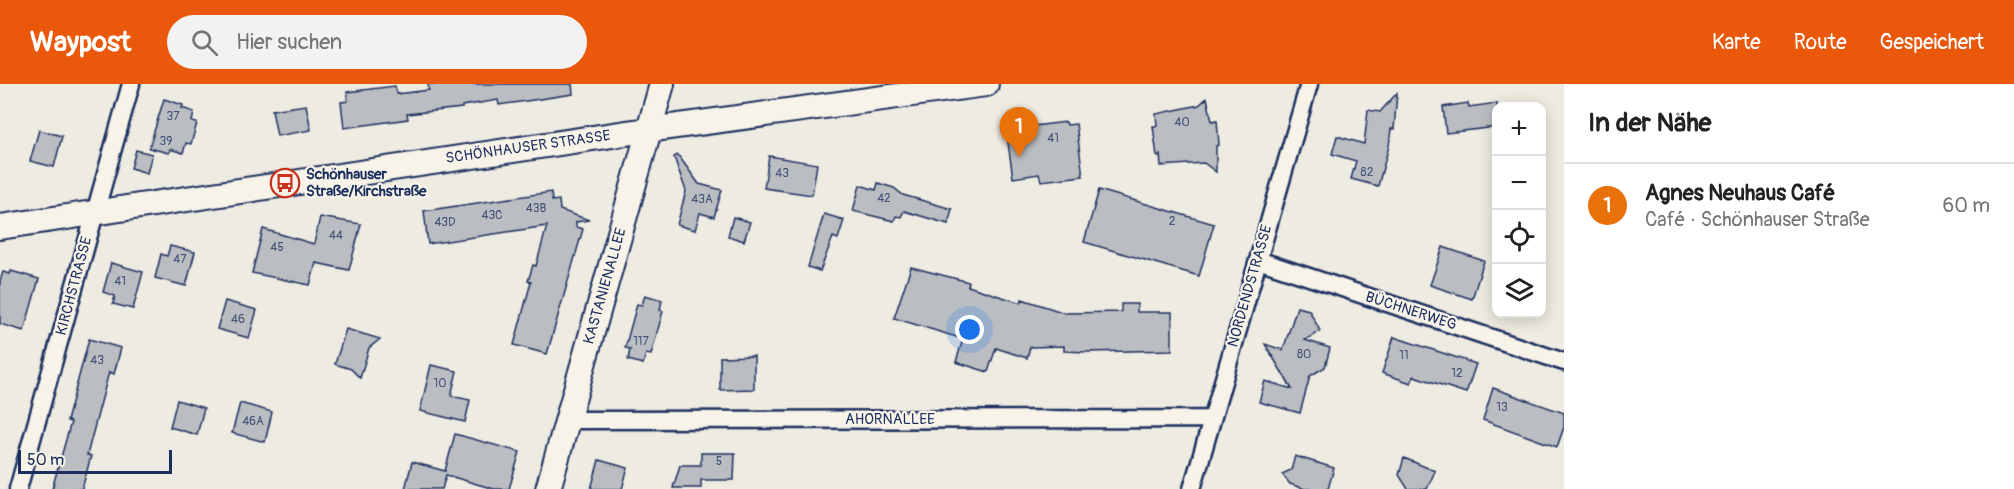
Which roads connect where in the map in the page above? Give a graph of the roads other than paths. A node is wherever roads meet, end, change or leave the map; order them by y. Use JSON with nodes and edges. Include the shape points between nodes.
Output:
{"nodes":[{"id":1,"x":131,"y":84,"type":"edge"},
{"id":2,"x":662,"y":84,"type":"edge"},
{"id":3,"x":986,"y":84,"type":"edge"},
{"id":4,"x":1309,"y":84,"type":"edge"},
{"id":5,"x":650,"y":129,"type":"junction"},
{"id":6,"x":94,"y":211,"type":"junction"},
{"id":7,"x":0,"y":227,"type":"edge"},
{"id":8,"x":1258,"y":260,"type":"junction"},
{"id":9,"x":1564,"y":362,"type":"edge"},
{"id":10,"x":1212,"y":419,"type":"junction"},
{"id":11,"x":568,"y":420,"type":"junction"},
{"id":12,"x":18,"y":489,"type":"edge"},
{"id":13,"x":548,"y":489,"type":"edge"},
{"id":14,"x":1192,"y":489,"type":"edge"}],
"edges":[{"from":1,"to":6,"type":"street","name":"KIRCHSTRASSE"},
{"from":2,"to":5,"type":"street","name":"KASTANIENALLEE"},
{"from":3,"to":5,"type":"street","name":"SCHÖNHAUSER STRASSE"},
{"from":4,"to":8,"type":"street","name":"NORDENDSTRASSE"},
{"from":5,"to":6,"type":"street","name":"SCHÖNHAUSER STRASSE"},
{"from":5,"to":11,"type":"street","name":"KASTANIENALLEE"},
{"from":6,"to":7,"type":"street","name":"SCHÖNHAUSER STRASSE"},
{"from":6,"to":12,"type":"street","name":"KIRCHSTRASSE"},
{"from":8,"to":9,"type":"street","name":"BÜCHNERWEG"},
{"from":8,"to":10,"type":"street","name":"NORDENDSTRASSE"},
{"from":10,"to":11,"type":"street","name":"AHORNALLEE"},
{"from":10,"to":14,"type":"street","name":"NORDENDSTRASSE"},
{"from":11,"to":13,"type":"street","name":"KASTANIENALLEE"}]}
